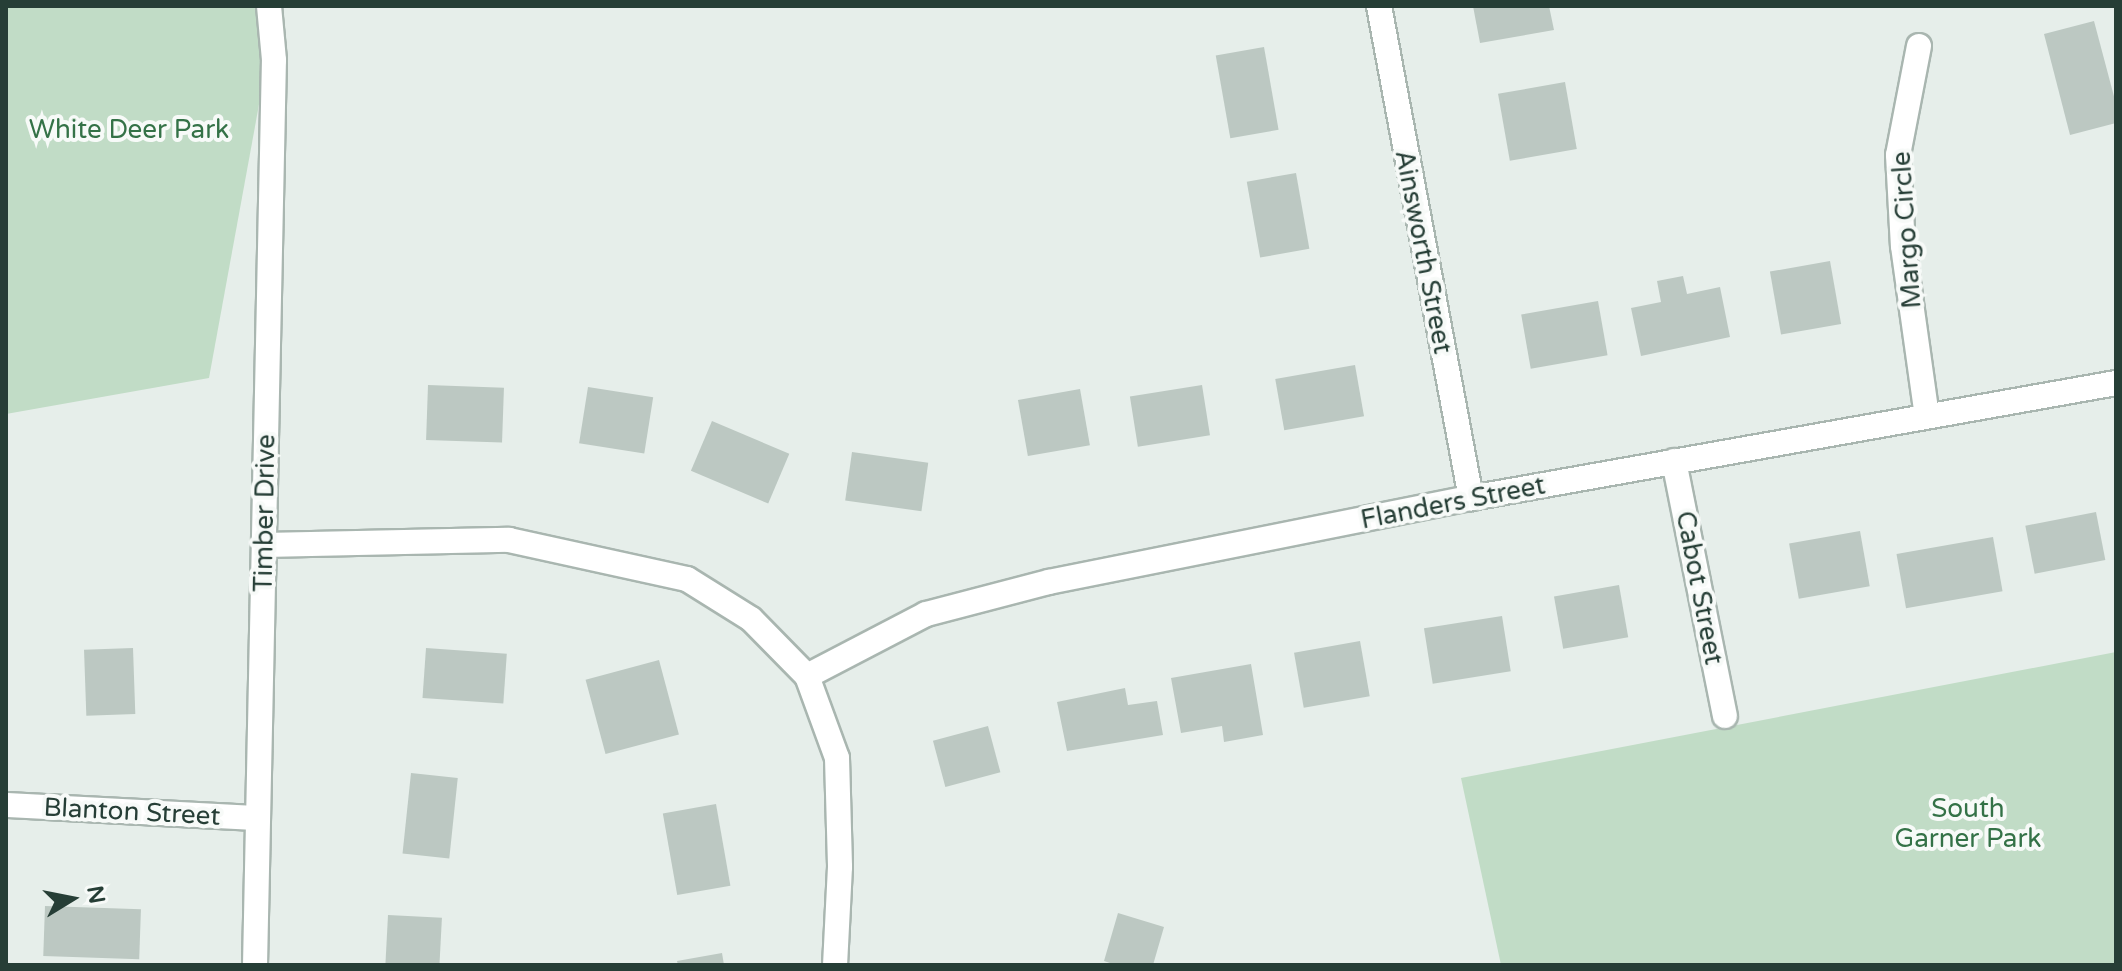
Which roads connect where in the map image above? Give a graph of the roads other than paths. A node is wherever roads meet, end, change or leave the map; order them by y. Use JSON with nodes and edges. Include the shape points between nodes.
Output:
{"nodes":[{"id":1,"x":269,"y":6,"type":"edge"},
{"id":2,"x":284,"y":6,"type":"edge"},
{"id":3,"x":1379,"y":6,"type":"edge"},
{"id":4,"x":1919,"y":46,"type":"dead end"},
{"id":5,"x":274,"y":60,"type":"junction"},
{"id":6,"x":2116,"y":383,"type":"edge"},
{"id":7,"x":1927,"y":416,"type":"junction"},
{"id":8,"x":1674,"y":461,"type":"junction"},
{"id":9,"x":1471,"y":498,"type":"junction"},
{"id":10,"x":264,"y":545,"type":"junction"},
{"id":11,"x":807,"y":676,"type":"junction"},
{"id":12,"x":1725,"y":716,"type":"dead end"},
{"id":13,"x":6,"y":805,"type":"edge"},
{"id":14,"x":258,"y":818,"type":"junction"},
{"id":15,"x":255,"y":965,"type":"edge"},
{"id":16,"x":835,"y":965,"type":"edge"}],
"edges":[{"from":1,"to":5,"type":"street","name":"Timber Drive"},
{"from":2,"to":5,"type":"street","name":"Timber Drive"},
{"from":3,"to":9,"type":"street","name":"Ainsworth Street"},
{"from":4,"to":7,"type":"street","name":"Margo Circle","via":[[1898,155],[1903,246]]},
{"from":5,"to":10,"type":"street","name":"Timber Drive"},
{"from":6,"to":7,"type":"street","name":"Flanders Street"},
{"from":7,"to":8,"type":"street","name":"Flanders Street"},
{"from":8,"to":9,"type":"street","name":"Flanders Street"},
{"from":8,"to":12,"type":"street","name":"Cabot Street"},
{"from":9,"to":11,"type":"street","name":"Flanders Street","via":[[1049,582],[926,614]]},
{"from":10,"to":11,"type":"street","via":[[509,540],[687,579],[751,619]]},
{"from":10,"to":14,"type":"street","name":"Timber Drive"},
{"from":11,"to":16,"type":"street","via":[[837,758],[840,867]]},
{"from":13,"to":14,"type":"street","name":"Blanton Street"},
{"from":14,"to":15,"type":"street","name":"Timber Drive"}]}
